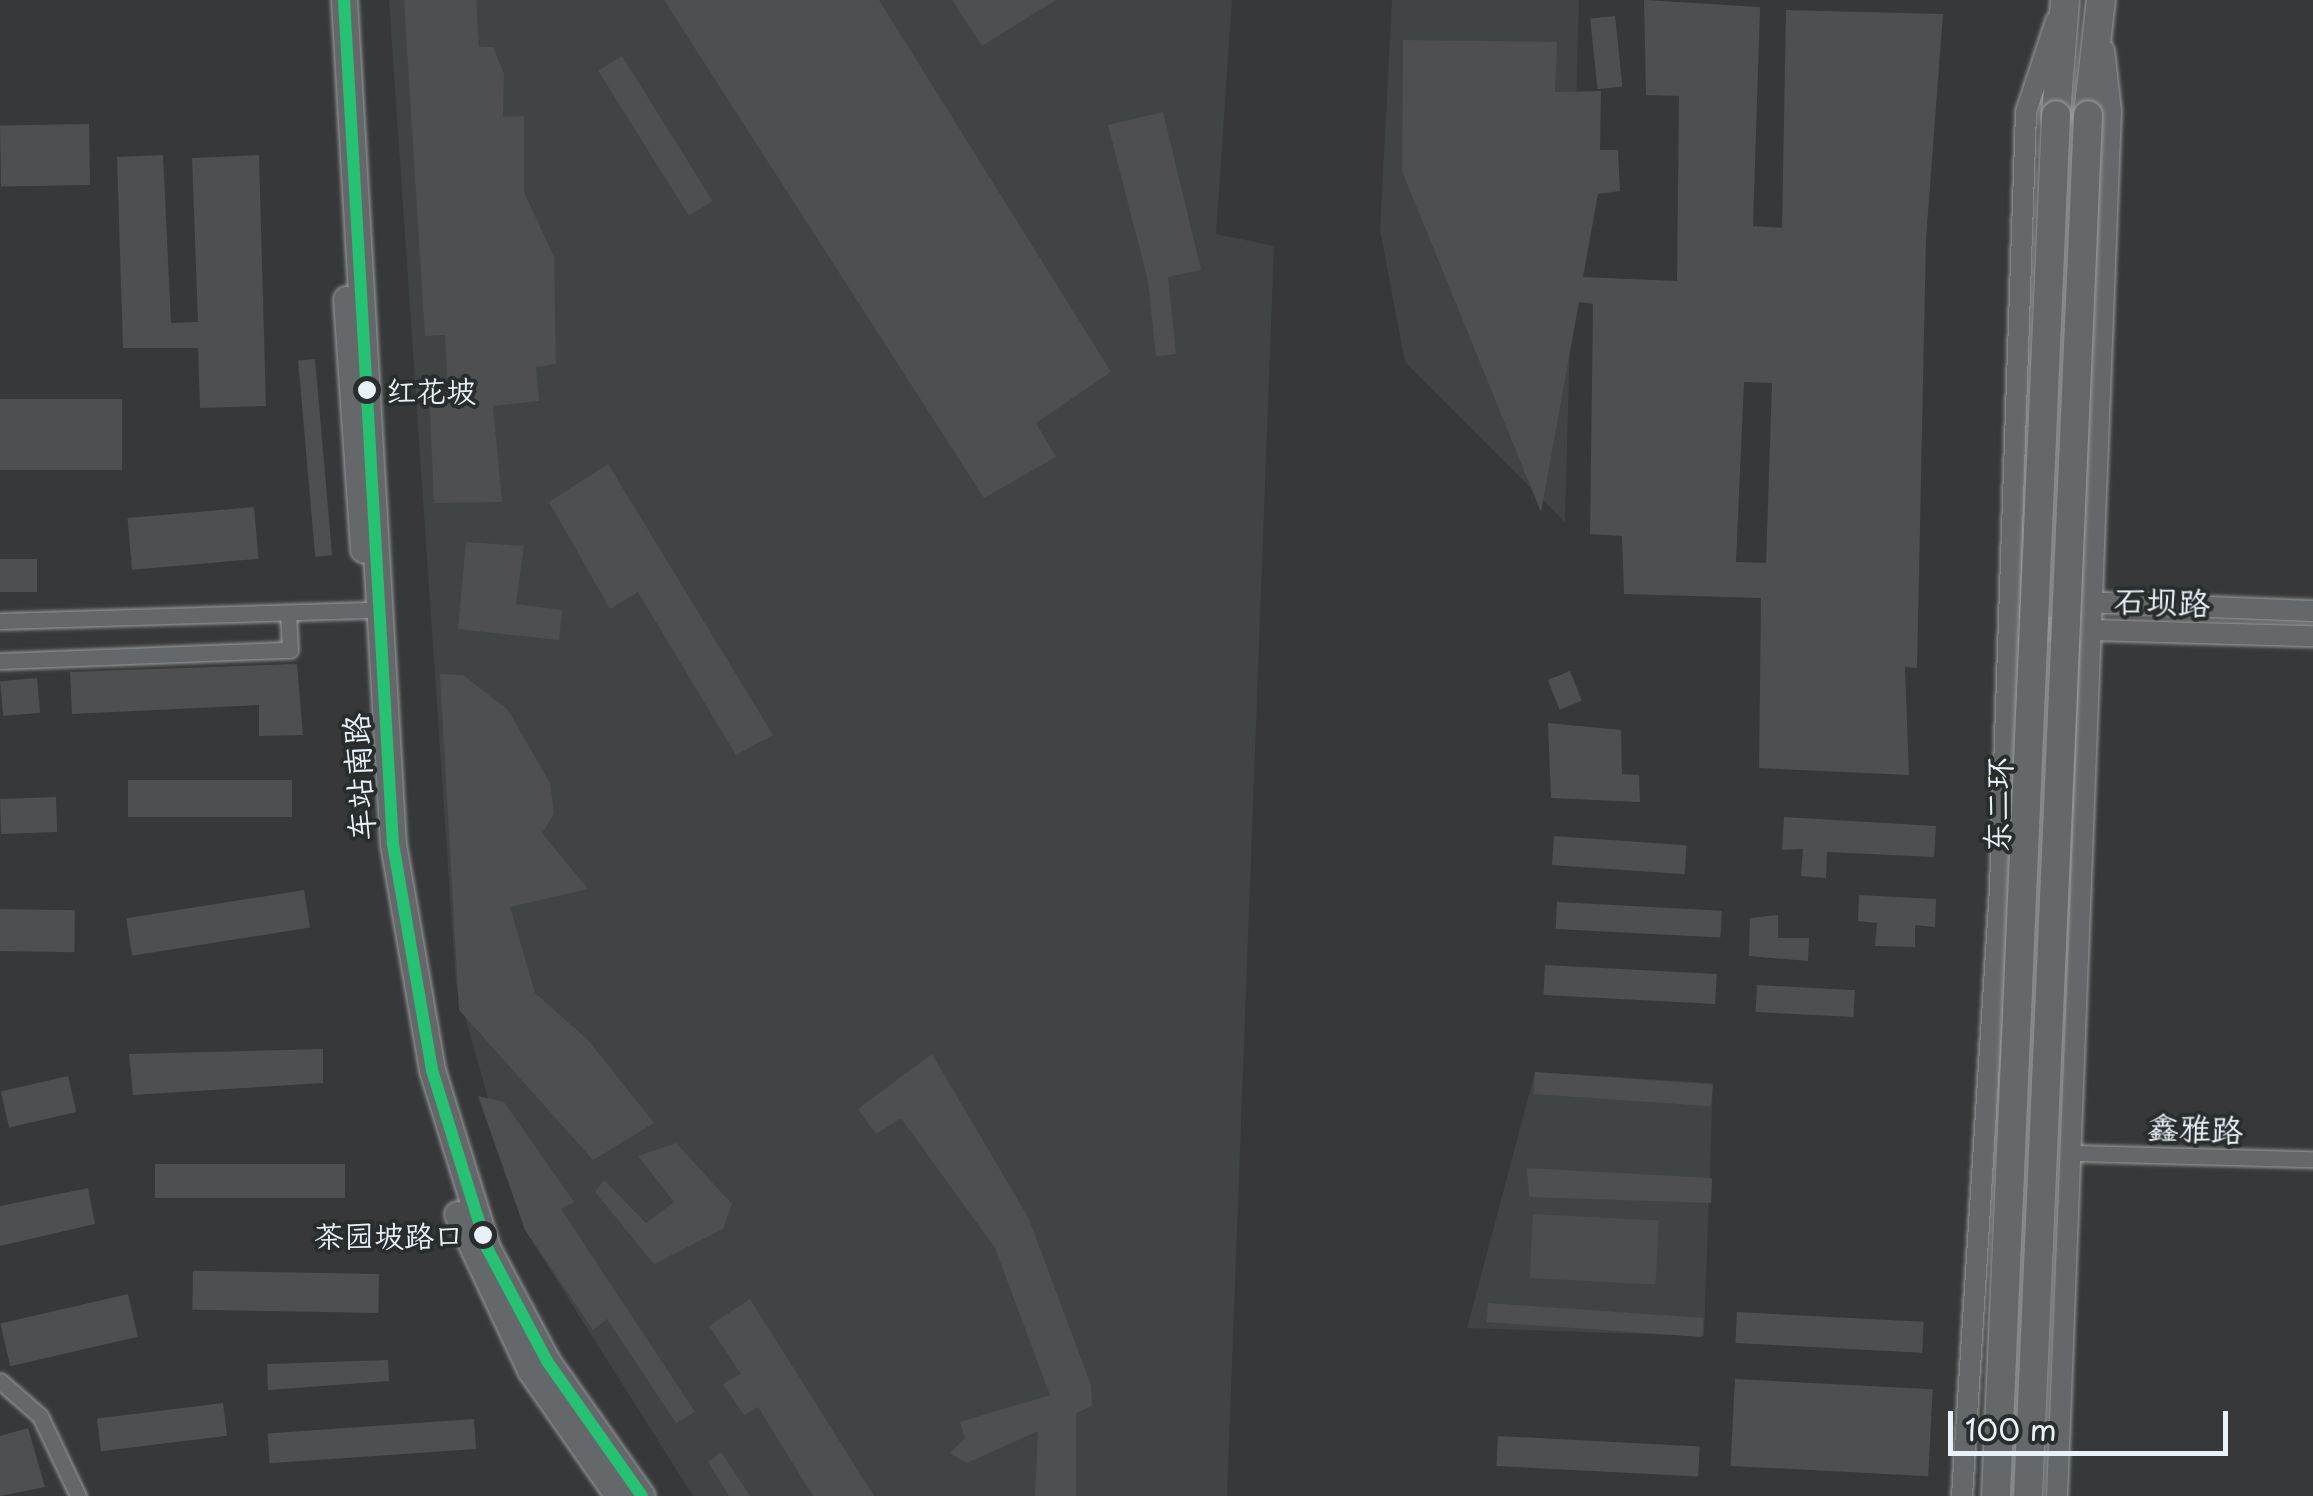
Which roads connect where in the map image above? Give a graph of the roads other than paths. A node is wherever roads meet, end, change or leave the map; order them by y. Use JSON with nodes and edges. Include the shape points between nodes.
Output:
{"nodes":[{"id":1,"x":328,"y":0,"type":"edge"},
{"id":2,"x":344,"y":0,"type":"edge"},
{"id":3,"x":2064,"y":0,"type":"edge"},
{"id":4,"x":2100,"y":8,"type":"edge"},
{"id":5,"x":2010,"y":598,"type":"junction"},
{"id":6,"x":2094,"y":603,"type":"junction"},
{"id":7,"x":367,"y":610,"type":"junction"},
{"id":8,"x":2313,"y":611,"type":"edge"},
{"id":9,"x":288,"y":613,"type":"junction"},
{"id":10,"x":0,"y":621,"type":"edge"},
{"id":11,"x":2009,"y":628,"type":"junction"},
{"id":12,"x":2093,"y":629,"type":"junction"},
{"id":13,"x":2313,"y":636,"type":"edge"},
{"id":14,"x":0,"y":661,"type":"edge"},
{"id":15,"x":2076,"y":1152,"type":"junction"},
{"id":16,"x":2313,"y":1159,"type":"edge"},
{"id":17,"x":0,"y":1381,"type":"edge"},
{"id":18,"x":78,"y":1496,"type":"edge"},
{"id":19,"x":618,"y":1496,"type":"edge"},
{"id":20,"x":642,"y":1496,"type":"edge"},
{"id":21,"x":1962,"y":1496,"type":"edge"},
{"id":22,"x":1996,"y":1496,"type":"edge"},
{"id":23,"x":2028,"y":1496,"type":"edge"},
{"id":24,"x":2057,"y":1496,"type":"edge"}],
"edges":[{"from":1,"to":7,"type":"main road","name":"车站南路"},
{"from":2,"to":20,"type":"main road","name":"车站南路","via":[[393,844],[428,1052],[487,1248],[547,1361]]},
{"from":3,"to":5,"type":"street","via":[[2026,112]]},
{"from":3,"to":22,"type":"highway","name":"东二环","bridge":true},
{"from":4,"to":6,"type":"street","via":[[2111,111]]},
{"from":4,"to":23,"type":"highway","name":"东二环","bridge":true,"via":[[2088,115]]},
{"from":5,"to":6,"type":"street","name":"石坝路"},
{"from":5,"to":11,"type":"street"},
{"from":6,"to":8,"type":"street","name":"石坝路"},
{"from":6,"to":12,"type":"street"},
{"from":7,"to":9,"type":"street"},
{"from":7,"to":19,"type":"main road","name":"车站南路","via":[[385,905],[422,1095],[489,1292],[530,1370]]},
{"from":9,"to":10,"type":"street"},
{"from":9,"to":14,"type":"street","via":[[290,650]]},
{"from":11,"to":12,"type":"street","name":"石坝路"},
{"from":11,"to":21,"type":"street"},
{"from":12,"to":13,"type":"street","name":"石坝路"},
{"from":12,"to":15,"type":"street"},
{"from":15,"to":16,"type":"street","name":"鑫雅路"},
{"from":15,"to":24,"type":"street"},
{"from":17,"to":18,"type":"street","via":[[40,1416]]}]}
